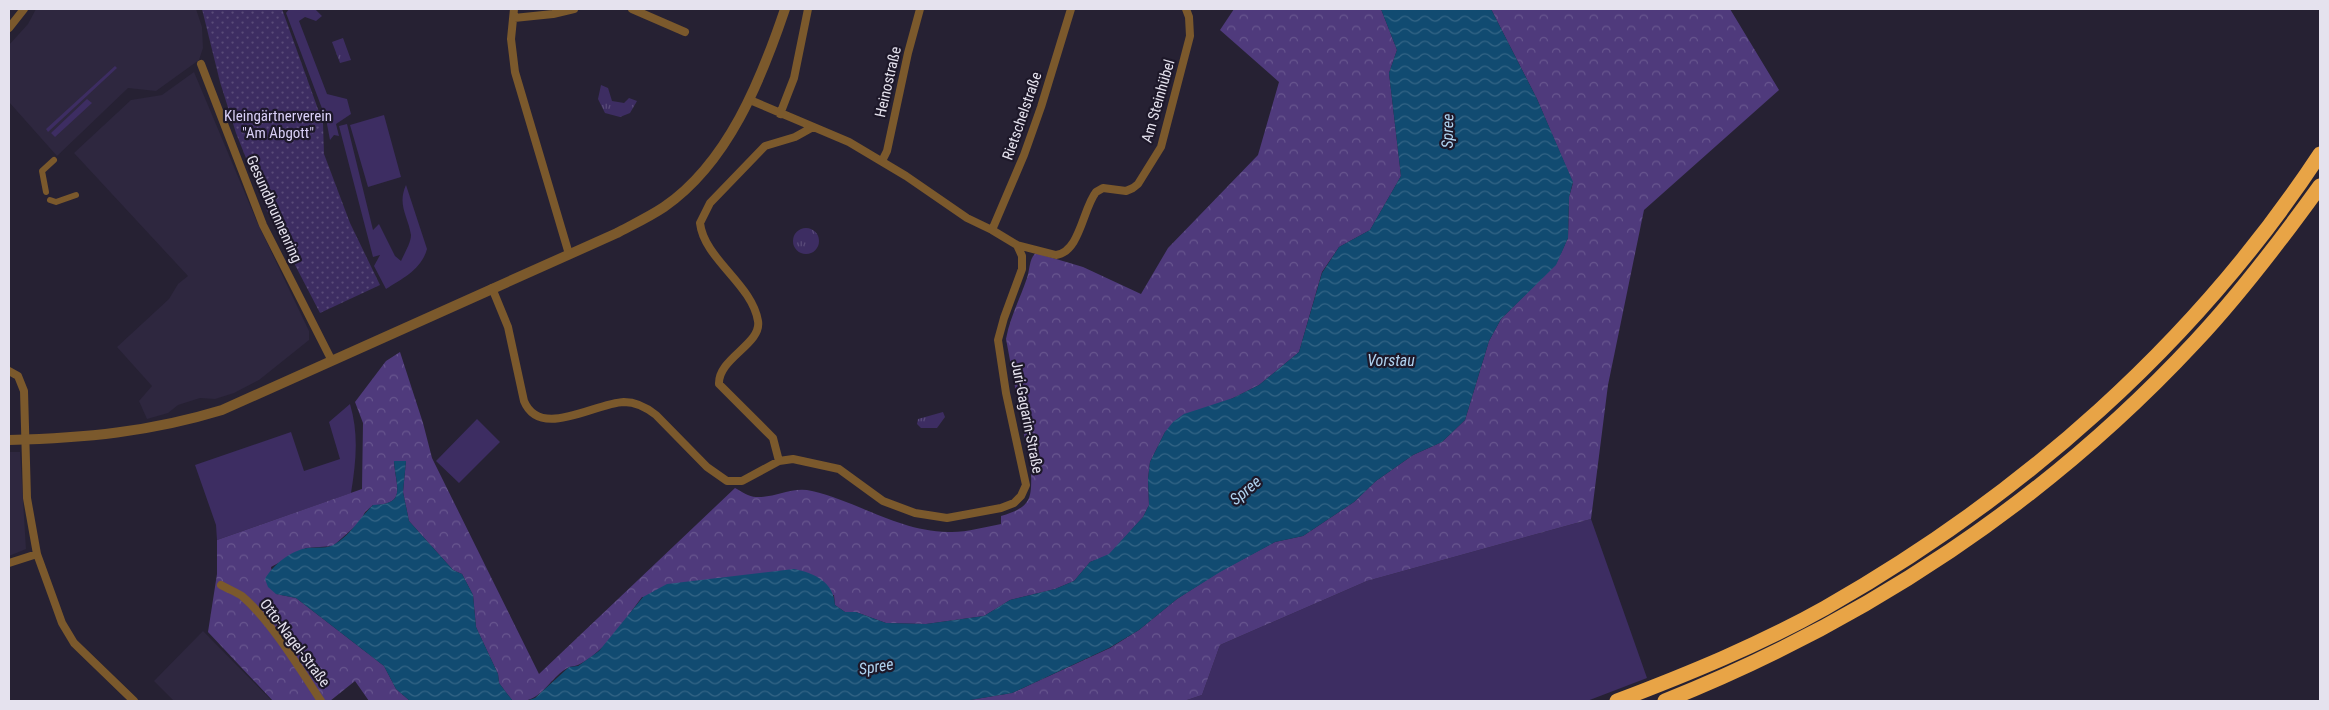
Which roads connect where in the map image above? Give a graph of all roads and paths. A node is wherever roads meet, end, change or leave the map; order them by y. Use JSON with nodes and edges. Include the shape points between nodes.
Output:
{"nodes":[{"id":1,"x":24,"y":9,"type":"edge"},
{"id":2,"x":514,"y":9,"type":"edge"},
{"id":3,"x":574,"y":9,"type":"edge"},
{"id":4,"x":632,"y":9,"type":"edge"},
{"id":5,"x":785,"y":9,"type":"edge"},
{"id":6,"x":808,"y":9,"type":"edge"},
{"id":7,"x":920,"y":9,"type":"edge"},
{"id":8,"x":1071,"y":9,"type":"edge"},
{"id":9,"x":1186,"y":9,"type":"edge"},
{"id":10,"x":514,"y":18,"type":"junction"},
{"id":11,"x":9,"y":28,"type":"edge"},
{"id":12,"x":685,"y":32,"type":"dead end"},
{"id":13,"x":201,"y":64,"type":"dead end"},
{"id":14,"x":750,"y":100,"type":"junction"},
{"id":15,"x":780,"y":114,"type":"junction"},
{"id":16,"x":813,"y":127,"type":"junction"},
{"id":17,"x":2320,"y":154,"type":"edge"},
{"id":18,"x":54,"y":160,"type":"dead end"},
{"id":19,"x":882,"y":161,"type":"junction"},
{"id":20,"x":2320,"y":186,"type":"edge"},
{"id":21,"x":76,"y":195,"type":"dead end"},
{"id":22,"x":992,"y":230,"type":"junction"},
{"id":23,"x":1017,"y":245,"type":"junction"},
{"id":24,"x":569,"y":254,"type":"junction"},
{"id":25,"x":492,"y":288,"type":"junction"},
{"id":26,"x":332,"y":361,"type":"junction"},
{"id":27,"x":9,"y":371,"type":"edge"},
{"id":28,"x":9,"y":440,"type":"edge"},
{"id":29,"x":26,"y":440,"type":"junction"},
{"id":30,"x":779,"y":461,"type":"junction"},
{"id":31,"x":37,"y":554,"type":"junction"},
{"id":32,"x":9,"y":563,"type":"edge"},
{"id":33,"x":221,"y":585,"type":"dead end"},
{"id":34,"x":134,"y":701,"type":"edge"},
{"id":35,"x":321,"y":701,"type":"edge"},
{"id":36,"x":1618,"y":701,"type":"edge"},
{"id":37,"x":1665,"y":701,"type":"edge"}],
"edges":[{"from":1,"to":11,"type":"street"},
{"from":2,"to":10,"type":"street"},
{"from":3,"to":10,"type":"street"},
{"from":4,"to":12,"type":"street"},
{"from":5,"to":14,"type":"street","via":[[770,55]]},
{"from":6,"to":15,"type":"street","via":[[794,78]]},
{"from":7,"to":19,"type":"street","name":"Heinostraße"},
{"from":8,"to":22,"type":"street","name":"Rietschelstraße","via":[[1024,155]]},
{"from":9,"to":23,"type":"street","name":"Am Steinhübel","via":[[1190,36],[1161,147],[1138,184],[1126,191],[1103,188],[1096,192],[1074,242],[1063,254]]},
{"from":10,"to":24,"type":"street","via":[[511,38],[514,72]]},
{"from":13,"to":26,"type":"street","name":"Gesundbrunnenring","via":[[263,225]]},
{"from":14,"to":15,"type":"street"},
{"from":14,"to":24,"type":"street","via":[[716,154],[682,192],[652,214]]},
{"from":15,"to":16,"type":"street"},
{"from":16,"to":19,"type":"street"},
{"from":16,"to":30,"type":"street","via":[[795,137],[765,146],[710,203],[700,223],[705,240],[738,284],[755,311],[759,324],[752,338],[724,367],[718,376],[719,384],[773,438]]},
{"from":17,"to":36,"type":"highway","via":[[2259,239],[2183,329],[2106,406],[2011,486],[1890,570],[1823,609],[1756,643]]},
{"from":18,"to":21,"type":"street","via":[[42,171],[48,196],[56,202]]},
{"from":19,"to":22,"type":"street","via":[[967,218]]},
{"from":20,"to":37,"type":"highway","via":[[2262,264],[2196,342],[2122,416],[2023,499],[1899,585],[1834,623]]},
{"from":22,"to":23,"type":"street"},
{"from":23,"to":30,"type":"street","name":"Juri-Gagarin-Straße","via":[[1023,263],[998,340],[1026,485],[1022,496],[1001,508],[947,518],[928,516],[884,501],[839,468],[793,460]]},
{"from":24,"to":25,"type":"street"},
{"from":25,"to":26,"type":"street"},
{"from":25,"to":30,"type":"street","via":[[508,327],[524,400],[535,416],[558,419],[611,404],[631,403],[656,415],[707,467],[727,480],[742,481]]},
{"from":26,"to":29,"type":"street","via":[[222,410],[166,426]]},
{"from":27,"to":29,"type":"street","via":[[18,376],[22,384]]},
{"from":28,"to":29,"type":"street"},
{"from":29,"to":31,"type":"street","via":[[27,498]]},
{"from":31,"to":32,"type":"street"},
{"from":31,"to":34,"type":"street","via":[[62,623],[74,643]]},
{"from":33,"to":35,"type":"street","name":"Otto-Nagel-Straße","via":[[241,596],[257,613],[289,652]]}]}
